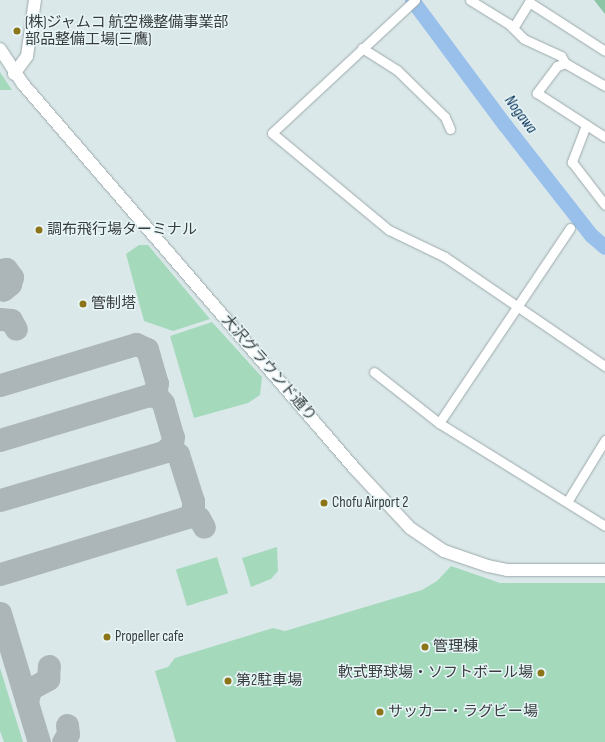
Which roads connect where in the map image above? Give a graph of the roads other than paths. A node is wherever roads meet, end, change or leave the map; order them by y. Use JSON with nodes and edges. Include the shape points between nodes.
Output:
{"nodes":[{"id":1,"x":35,"y":0,"type":"edge"},
{"id":2,"x":415,"y":0,"type":"edge"},
{"id":3,"x":470,"y":0,"type":"edge"},
{"id":4,"x":513,"y":28,"type":"junction"},
{"id":5,"x":362,"y":48,"type":"junction"},
{"id":6,"x":0,"y":49,"type":"edge"},
{"id":7,"x":605,"y":51,"type":"edge"},
{"id":8,"x":565,"y":63,"type":"junction"},
{"id":9,"x":14,"y":74,"type":"junction"},
{"id":10,"x":605,"y":86,"type":"edge"},
{"id":11,"x":586,"y":125,"type":"junction"},
{"id":12,"x":450,"y":129,"type":"dead end"},
{"id":13,"x":605,"y":137,"type":"edge"},
{"id":14,"x":605,"y":205,"type":"edge"},
{"id":15,"x":570,"y":228,"type":"dead end"},
{"id":16,"x":516,"y":306,"type":"junction"},
{"id":17,"x":605,"y":366,"type":"edge"},
{"id":18,"x":374,"y":372,"type":"dead end"},
{"id":19,"x":439,"y":423,"type":"junction"},
{"id":20,"x":605,"y":440,"type":"edge"},
{"id":21,"x":566,"y":502,"type":"junction"},
{"id":22,"x":605,"y":526,"type":"edge"},
{"id":23,"x":605,"y":570,"type":"edge"}],
"edges":[{"from":1,"to":9,"type":"street","via":[[27,56]]},
{"from":2,"to":5,"type":"street"},
{"from":3,"to":4,"type":"street"},
{"from":4,"to":7,"type":"street","via":[[529,2]]},
{"from":4,"to":8,"type":"street","via":[[524,39],[561,56]]},
{"from":5,"to":12,"type":"street","via":[[398,70],[445,117]]},
{"from":5,"to":16,"type":"street","via":[[272,133],[389,230],[445,258]]},
{"from":6,"to":9,"type":"street","name":"大沢グラウンド通り"},
{"from":8,"to":10,"type":"street"},
{"from":8,"to":11,"type":"street","via":[[557,66],[537,93]]},
{"from":9,"to":23,"type":"street","name":"大沢グラウンド通り","via":[[356,470],[410,528],[444,550],[488,566],[507,570]]},
{"from":11,"to":13,"type":"street"},
{"from":11,"to":14,"type":"street","via":[[572,162]]},
{"from":15,"to":16,"type":"street"},
{"from":16,"to":17,"type":"street"},
{"from":16,"to":19,"type":"street"},
{"from":18,"to":19,"type":"street"},
{"from":19,"to":21,"type":"street"},
{"from":20,"to":21,"type":"street"},
{"from":21,"to":22,"type":"street"}]}
